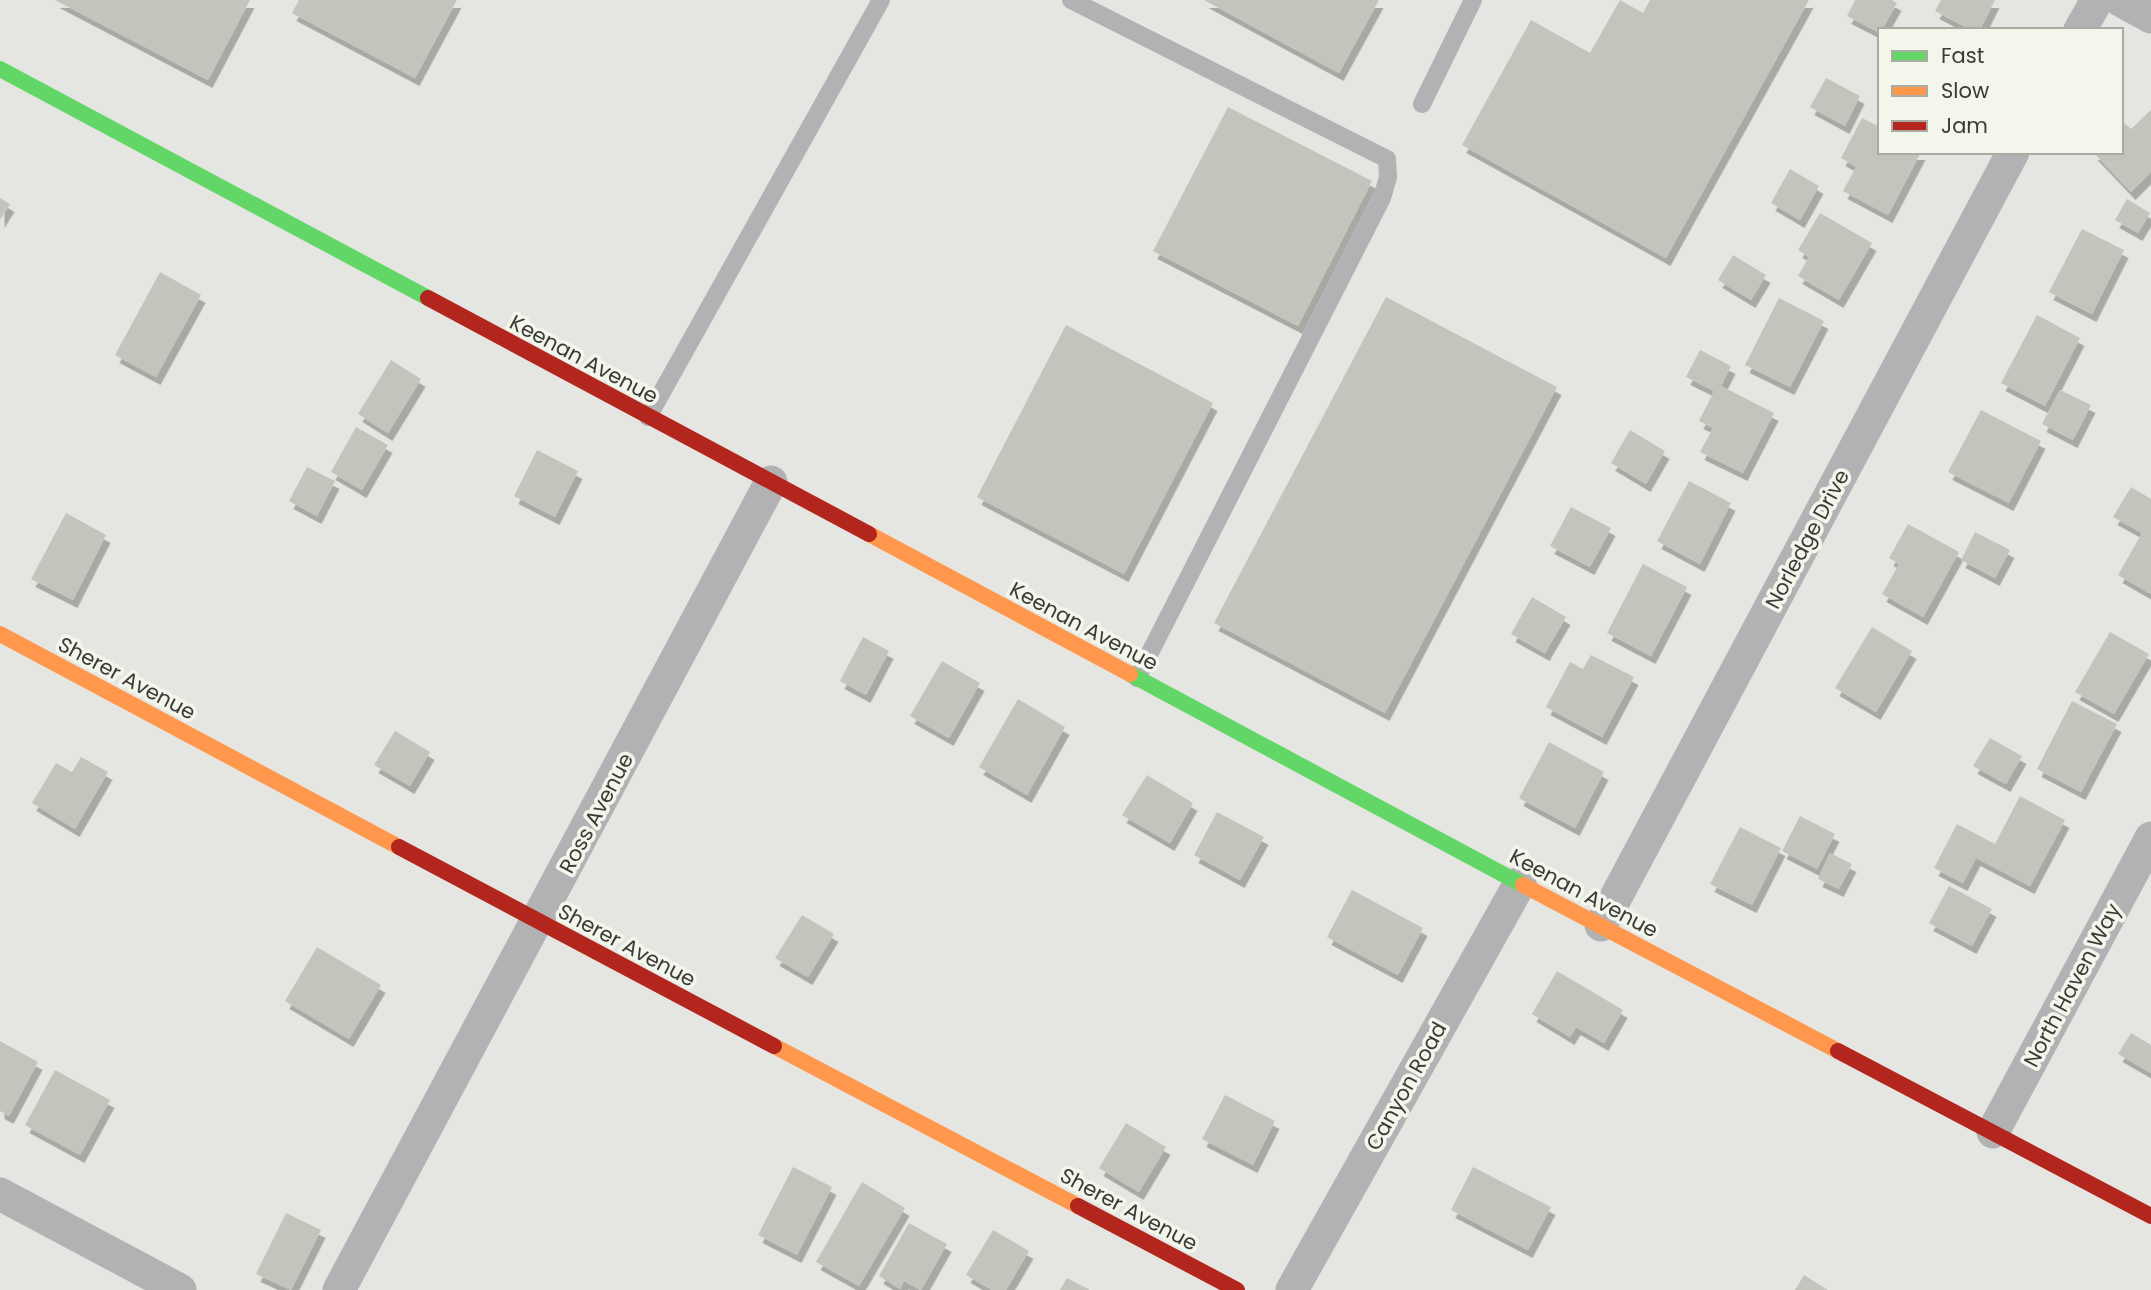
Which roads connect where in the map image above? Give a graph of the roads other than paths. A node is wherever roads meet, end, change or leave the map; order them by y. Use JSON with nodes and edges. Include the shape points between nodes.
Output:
{"nodes":[{"id":1,"x":881,"y":0,"type":"edge"},
{"id":2,"x":1071,"y":0,"type":"edge"},
{"id":3,"x":1473,"y":0,"type":"edge"},
{"id":4,"x":2096,"y":0,"type":"edge"},
{"id":5,"x":2120,"y":0,"type":"edge"},
{"id":6,"x":2151,"y":17,"type":"edge"},
{"id":7,"x":2081,"y":28,"type":"edge"},
{"id":8,"x":0,"y":69,"type":"edge"},
{"id":9,"x":1422,"y":104,"type":"dead end"},
{"id":10,"x":2012,"y":154,"type":"edge"},
{"id":11,"x":648,"y":417,"type":"junction"},
{"id":12,"x":771,"y":482,"type":"junction"},
{"id":13,"x":0,"y":634,"type":"edge"},
{"id":14,"x":1137,"y":678,"type":"junction"},
{"id":15,"x":2151,"y":838,"type":"edge"},
{"id":16,"x":1520,"y":883,"type":"junction"},
{"id":17,"x":538,"y":921,"type":"junction"},
{"id":18,"x":1601,"y":925,"type":"junction"},
{"id":19,"x":1993,"y":1132,"type":"junction"},
{"id":20,"x":0,"y":1194,"type":"edge"},
{"id":21,"x":2151,"y":1216,"type":"edge"},
{"id":22,"x":180,"y":1290,"type":"edge"},
{"id":23,"x":339,"y":1290,"type":"edge"},
{"id":24,"x":1237,"y":1290,"type":"edge"},
{"id":25,"x":1292,"y":1290,"type":"edge"}],
"edges":[{"from":1,"to":11,"type":"lane"},
{"from":2,"to":14,"type":"lane","via":[[1387,159],[1382,198]]},
{"from":3,"to":9,"type":"lane"},
{"from":4,"to":7,"type":"street"},
{"from":5,"to":6,"type":"street"},
{"from":8,"to":11,"type":"street","name":"Keenan Avenue"},
{"from":10,"to":18,"type":"street","name":"Norledge Drive"},
{"from":11,"to":12,"type":"street","name":"Keenan Avenue"},
{"from":12,"to":14,"type":"street","name":"Keenan Avenue"},
{"from":12,"to":17,"type":"street","name":"Ross Avenue"},
{"from":13,"to":17,"type":"street","name":"Sherer Avenue"},
{"from":14,"to":16,"type":"street","name":"Keenan Avenue"},
{"from":15,"to":19,"type":"street","name":"North Haven Way"},
{"from":16,"to":18,"type":"street","name":"Keenan Avenue"},
{"from":16,"to":25,"type":"street","name":"Canyon Road"},
{"from":17,"to":23,"type":"street","name":"Ross Avenue"},
{"from":17,"to":24,"type":"street","name":"Sherer Avenue"},
{"from":18,"to":19,"type":"street","name":"Keenan Avenue"},
{"from":19,"to":21,"type":"street","name":"Keenan Avenue"},
{"from":20,"to":22,"type":"street"}]}
